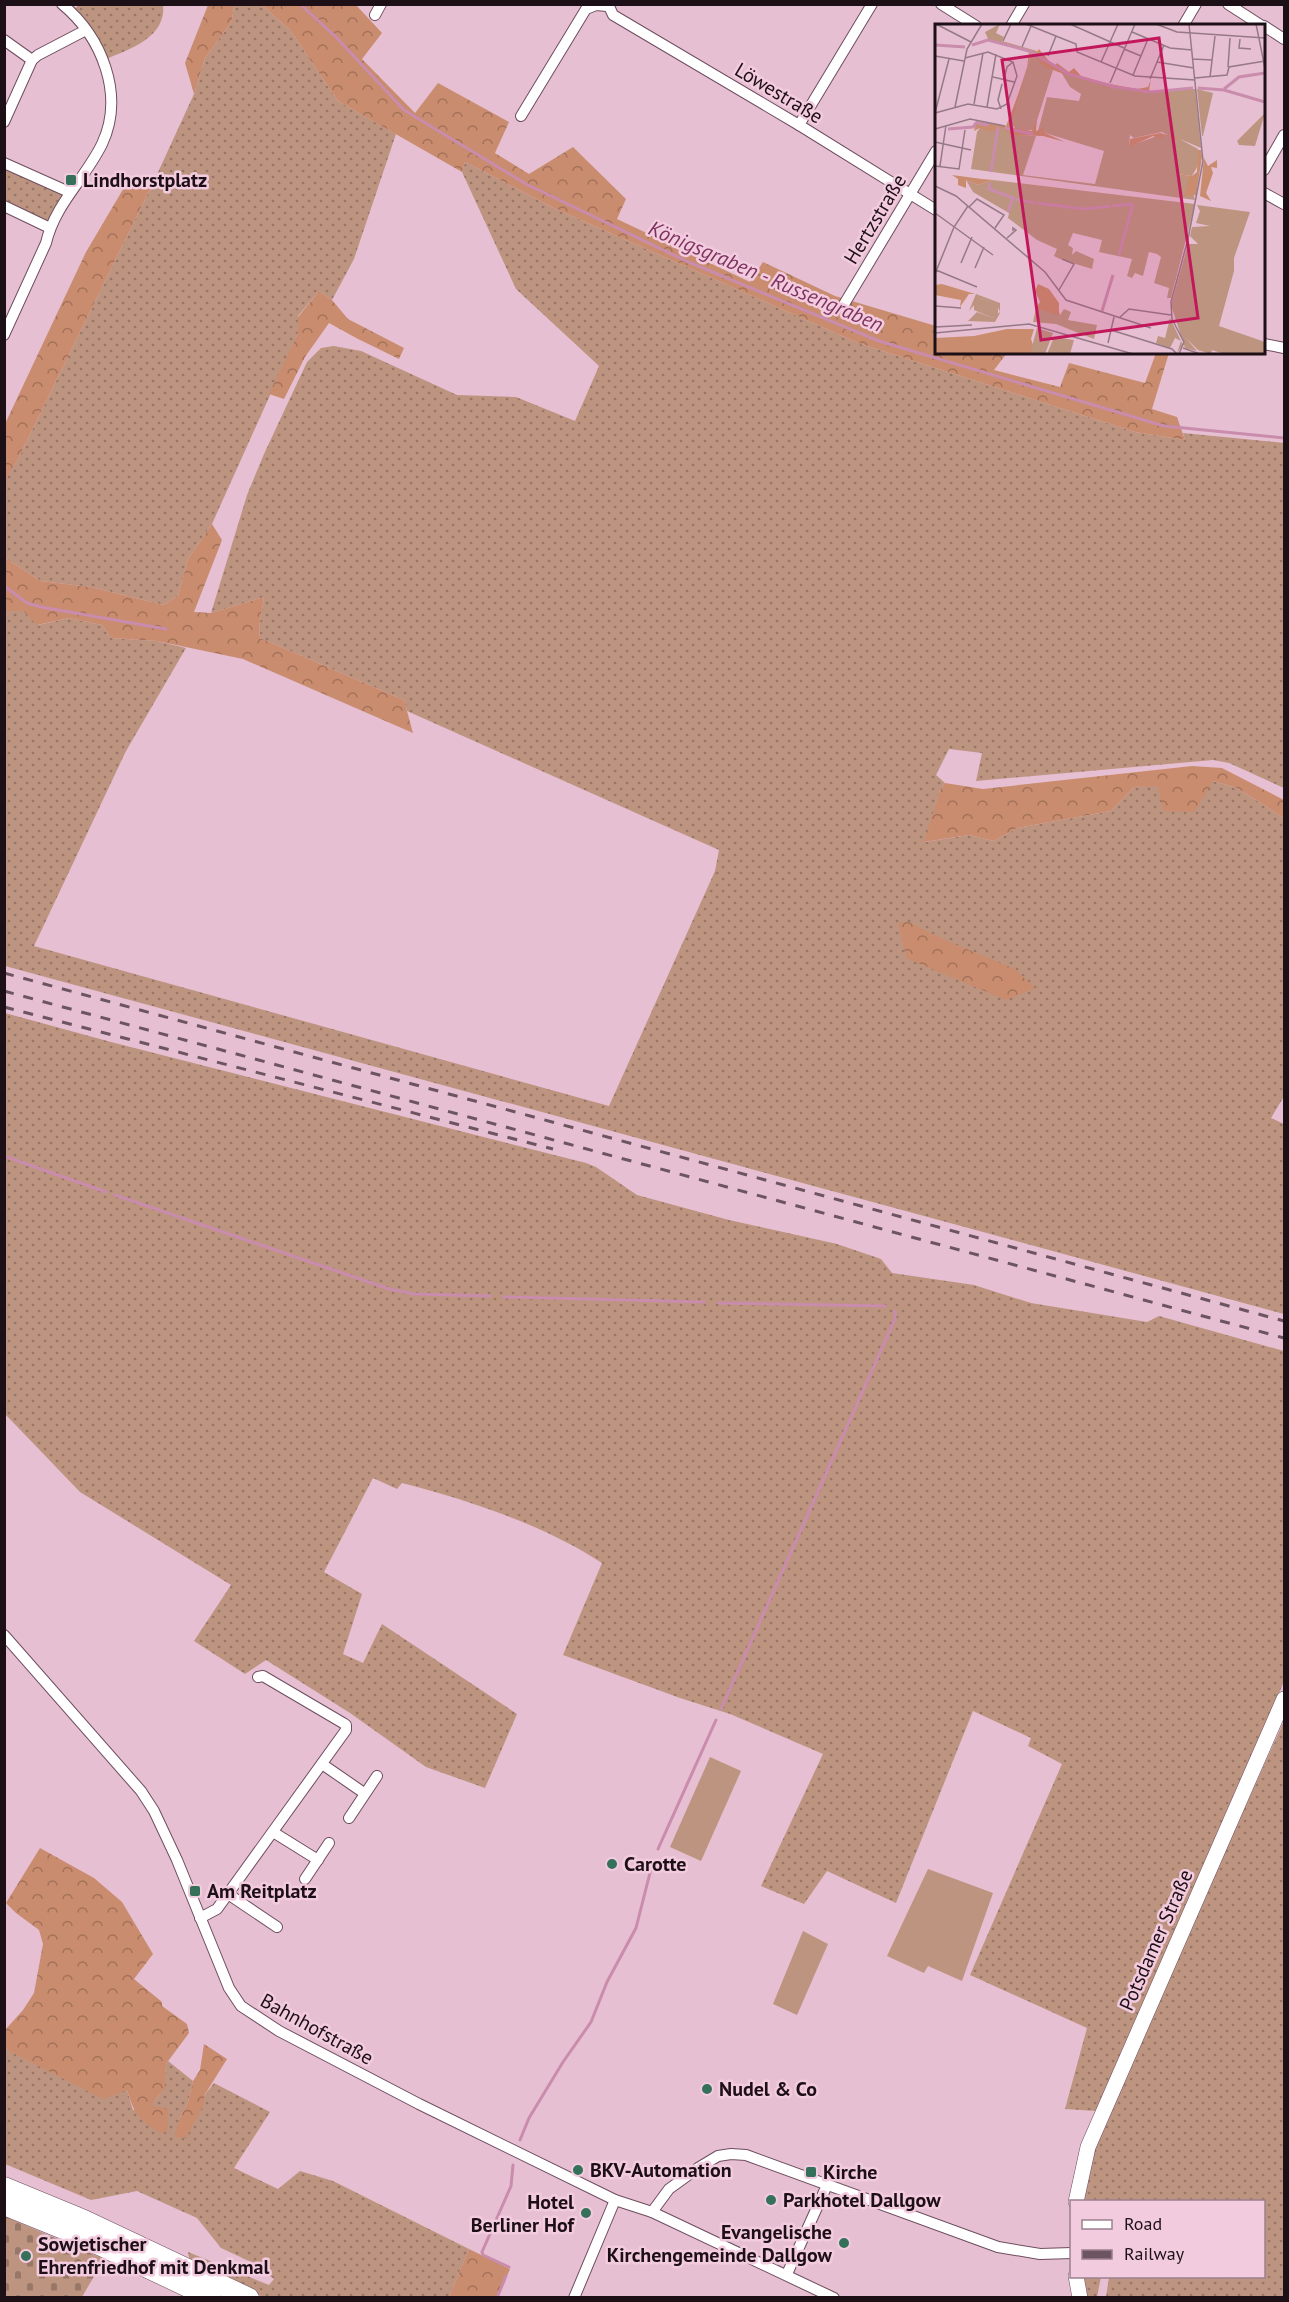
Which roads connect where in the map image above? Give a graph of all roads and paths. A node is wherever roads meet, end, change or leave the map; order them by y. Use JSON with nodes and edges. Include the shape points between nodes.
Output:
{"nodes":[{"id":1,"x":62,"y":4,"type":"edge"},
{"id":2,"x":381,"y":4,"type":"edge"},
{"id":3,"x":872,"y":4,"type":"edge"},
{"id":4,"x":941,"y":4,"type":"edge"},
{"id":5,"x":1024,"y":4,"type":"edge"},
{"id":6,"x":1196,"y":4,"type":"edge"},
{"id":7,"x":1228,"y":4,"type":"edge"},
{"id":8,"x":608,"y":5,"type":"edge"},
{"id":9,"x":375,"y":15,"type":"dead end"},
{"id":10,"x":973,"y":24,"type":"edge"},
{"id":11,"x":1012,"y":24,"type":"edge"},
{"id":12,"x":1185,"y":24,"type":"edge"},
{"id":13,"x":1260,"y":24,"type":"edge"},
{"id":14,"x":1265,"y":27,"type":"edge"},
{"id":15,"x":86,"y":30,"type":"junction"},
{"id":16,"x":1284,"y":39,"type":"edge"},
{"id":17,"x":4,"y":40,"type":"edge"},
{"id":18,"x":32,"y":60,"type":"junction"},
{"id":19,"x":521,"y":116,"type":"dead end"},
{"id":20,"x":4,"y":122,"type":"edge"},
{"id":21,"x":800,"y":125,"type":"junction"},
{"id":22,"x":1284,"y":135,"type":"edge"},
{"id":23,"x":935,"y":153,"type":"edge"},
{"id":24,"x":4,"y":163,"type":"edge"},
{"id":25,"x":1265,"y":167,"type":"edge"},
{"id":26,"x":69,"y":192,"type":"junction"},
{"id":27,"x":911,"y":194,"type":"junction"},
{"id":28,"x":1265,"y":194,"type":"edge"},
{"id":29,"x":1284,"y":204,"type":"edge"},
{"id":30,"x":4,"y":206,"type":"edge"},
{"id":31,"x":935,"y":209,"type":"edge"},
{"id":32,"x":50,"y":228,"type":"junction"},
{"id":33,"x":843,"y":306,"type":"dead end"},
{"id":34,"x":4,"y":335,"type":"edge"},
{"id":35,"x":1265,"y":344,"type":"edge"},
{"id":36,"x":1284,"y":348,"type":"edge"},
{"id":37,"x":4,"y":1635,"type":"edge"},
{"id":38,"x":258,"y":1677,"type":"dead end"},
{"id":39,"x":1284,"y":1699,"type":"edge"},
{"id":40,"x":322,"y":1764,"type":"junction"},
{"id":41,"x":377,"y":1776,"type":"dead end"},
{"id":42,"x":364,"y":1793,"type":"junction"},
{"id":43,"x":349,"y":1818,"type":"dead end"},
{"id":44,"x":273,"y":1832,"type":"junction"},
{"id":45,"x":329,"y":1843,"type":"dead end"},
{"id":46,"x":317,"y":1860,"type":"junction"},
{"id":47,"x":305,"y":1879,"type":"dead end"},
{"id":48,"x":228,"y":1894,"type":"junction"},
{"id":49,"x":200,"y":1918,"type":"junction"},
{"id":50,"x":277,"y":1927,"type":"dead end"},
{"id":51,"x":828,"y":2183,"type":"junction"},
{"id":52,"x":4,"y":2187,"type":"edge"},
{"id":53,"x":615,"y":2200,"type":"junction"},
{"id":54,"x":1076,"y":2200,"type":"edge"},
{"id":55,"x":4,"y":2205,"type":"edge"},
{"id":56,"x":652,"y":2212,"type":"junction"},
{"id":57,"x":1070,"y":2253,"type":"edge"},
{"id":58,"x":787,"y":2274,"type":"junction"},
{"id":59,"x":1076,"y":2278,"type":"edge"},
{"id":60,"x":211,"y":2298,"type":"edge"},
{"id":61,"x":249,"y":2298,"type":"edge"},
{"id":62,"x":574,"y":2298,"type":"edge"},
{"id":63,"x":834,"y":2298,"type":"edge"},
{"id":64,"x":1080,"y":2298,"type":"edge"}],
"edges":[{"from":1,"to":15,"type":"street"},
{"from":2,"to":9,"type":"street"},
{"from":3,"to":21,"type":"street"},
{"from":4,"to":10,"type":"street"},
{"from":5,"to":11,"type":"street"},
{"from":6,"to":12,"type":"street"},
{"from":7,"to":13,"type":"street"},
{"from":8,"to":19,"type":"street","via":[[586,9]]},
{"from":8,"to":21,"type":"street","name":"Löwestraße","via":[[613,15]]},
{"from":14,"to":16,"type":"street"},
{"from":15,"to":18,"type":"street"},
{"from":15,"to":26,"type":"street","via":[[104,62],[111,88],[109,117],[102,143]]},
{"from":17,"to":18,"type":"street"},
{"from":18,"to":20,"type":"street"},
{"from":21,"to":27,"type":"street","name":"Löwestraße"},
{"from":22,"to":25,"type":"street"},
{"from":23,"to":27,"type":"street","name":"Hertzstraße"},
{"from":24,"to":26,"type":"street"},
{"from":26,"to":32,"type":"street"},
{"from":27,"to":31,"type":"street","name":"Löwestraße"},
{"from":27,"to":33,"type":"street","name":"Hertzstraße"},
{"from":28,"to":29,"type":"street"},
{"from":30,"to":32,"type":"street"},
{"from":32,"to":34,"type":"street"},
{"from":35,"to":36,"type":"street"},
{"from":37,"to":49,"type":"street","name":"Bahnhofstraße","via":[[141,1791],[177,1860]]},
{"from":38,"to":40,"type":"street","via":[[263,1676],[346,1725]]},
{"from":39,"to":54,"type":"street","name":"Potsdamer Straße","via":[[1088,2147]]},
{"from":40,"to":42,"type":"street"},
{"from":40,"to":44,"type":"street"},
{"from":41,"to":42,"type":"street"},
{"from":42,"to":43,"type":"street"},
{"from":44,"to":46,"type":"street"},
{"from":44,"to":48,"type":"street"},
{"from":45,"to":46,"type":"street"},
{"from":46,"to":47,"type":"street"},
{"from":48,"to":49,"type":"street","via":[[217,1909]]},
{"from":48,"to":50,"type":"street"},
{"from":49,"to":53,"type":"street","name":"Bahnhofstraße","via":[[232,1995],[246,2011],[408,2099]]},
{"from":51,"to":56,"type":"street","via":[[746,2155],[718,2156],[669,2188]]},
{"from":51,"to":57,"type":"street","via":[[998,2247],[1040,2254]]},
{"from":51,"to":58,"type":"street"},
{"from":52,"to":61,"type":"highway"},
{"from":53,"to":56,"type":"street","name":"Bahnhofstraße"},
{"from":53,"to":62,"type":"street"},
{"from":55,"to":60,"type":"highway"},
{"from":56,"to":58,"type":"street","name":"Bahnhofstraße"},
{"from":58,"to":63,"type":"street","name":"Bahnhofstraße"},
{"from":59,"to":64,"type":"street"}]}
